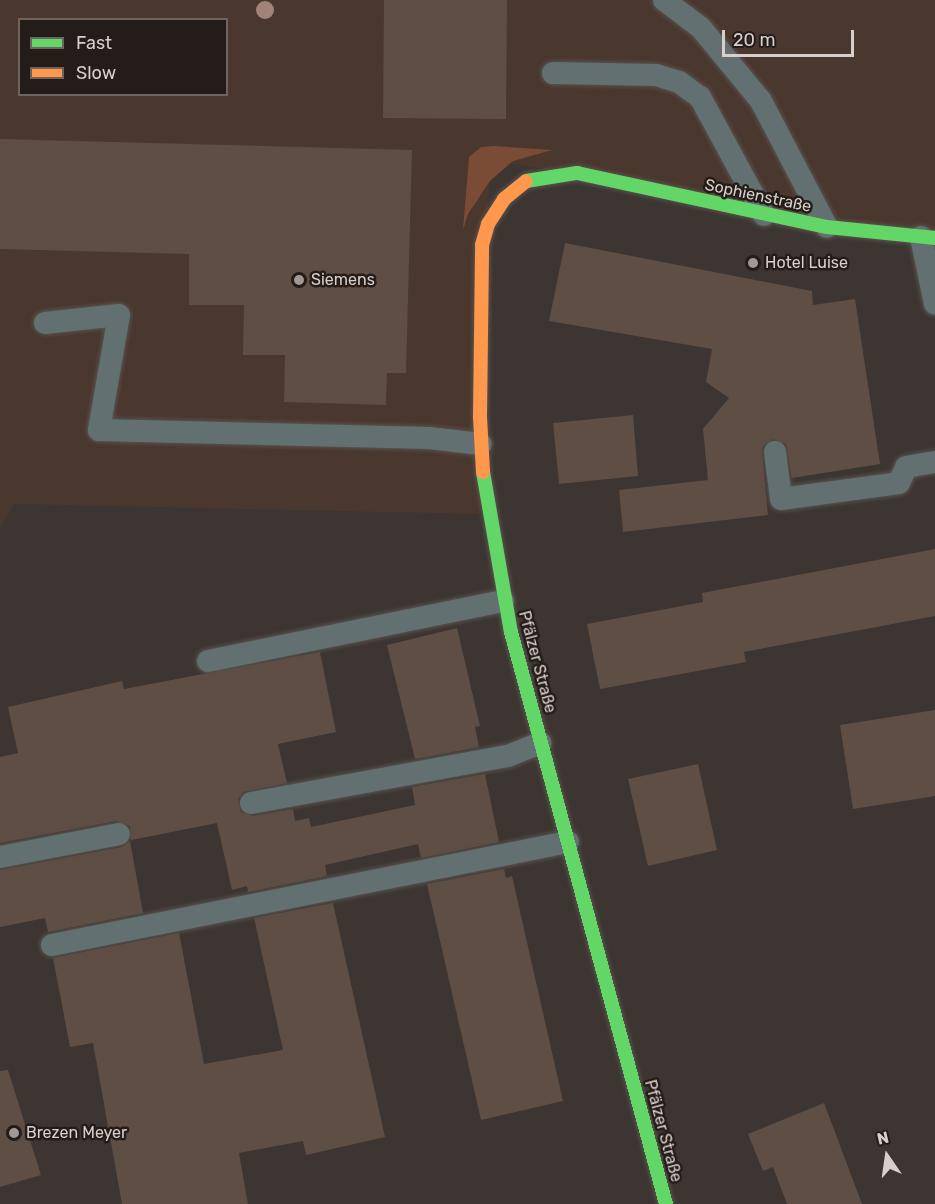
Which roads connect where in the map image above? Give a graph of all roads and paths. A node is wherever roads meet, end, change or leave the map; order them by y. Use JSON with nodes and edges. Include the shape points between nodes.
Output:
{"nodes":[{"id":1,"x":664,"y":0,"type":"edge"},
{"id":2,"x":553,"y":73,"type":"dead end"},
{"id":3,"x":577,"y":174,"type":"joint"},
{"id":4,"x":764,"y":215,"type":"junction"},
{"id":5,"x":827,"y":227,"type":"junction"},
{"id":6,"x":928,"y":237,"type":"edge"},
{"id":7,"x":935,"y":304,"type":"edge"},
{"id":8,"x":45,"y":323,"type":"dead end"},
{"id":9,"x":482,"y":444,"type":"junction"},
{"id":10,"x":775,"y":452,"type":"dead end"},
{"id":11,"x":935,"y":462,"type":"edge"},
{"id":12,"x":504,"y":601,"type":"junction"},
{"id":13,"x":207,"y":661,"type":"dead end"},
{"id":14,"x":541,"y":743,"type":"junction"},
{"id":15,"x":251,"y":803,"type":"dead end"},
{"id":16,"x":119,"y":834,"type":"dead end"},
{"id":17,"x":568,"y":842,"type":"junction"},
{"id":18,"x":0,"y":857,"type":"edge"},
{"id":19,"x":52,"y":945,"type":"dead end"},
{"id":20,"x":666,"y":1204,"type":"edge"}],
"edges":[{"from":1,"to":5,"type":"lane","via":[[702,28],[760,101]]},
{"from":2,"to":4,"type":"lane","via":[[656,75],[679,82],[700,97]]},
{"from":3,"to":4,"type":"street","name":"Sophienstraße"},
{"from":3,"to":9,"type":"street","name":"Pfälzer Straße","via":[[545,175],[525,181],[504,199],[488,224],[483,245]]},
{"from":4,"to":5,"type":"street","name":"Sophienstraße"},
{"from":5,"to":6,"type":"street","name":"Sophienstraße"},
{"from":6,"to":7,"type":"lane"},
{"from":8,"to":9,"type":"lane","via":[[119,315],[99,430],[429,438]]},
{"from":9,"to":12,"type":"street","name":"Pfälzer Straße","via":[[485,499]]},
{"from":10,"to":11,"type":"lane","via":[[781,499],[899,483],[906,467]]},
{"from":12,"to":13,"type":"lane"},
{"from":12,"to":14,"type":"street","name":"Pfälzer Straße"},
{"from":14,"to":15,"type":"lane","via":[[508,756]]},
{"from":14,"to":17,"type":"street","name":"Pfälzer Straße"},
{"from":16,"to":18,"type":"lane"},
{"from":17,"to":19,"type":"lane"},
{"from":17,"to":20,"type":"street","name":"Pfälzer Straße"}]}
